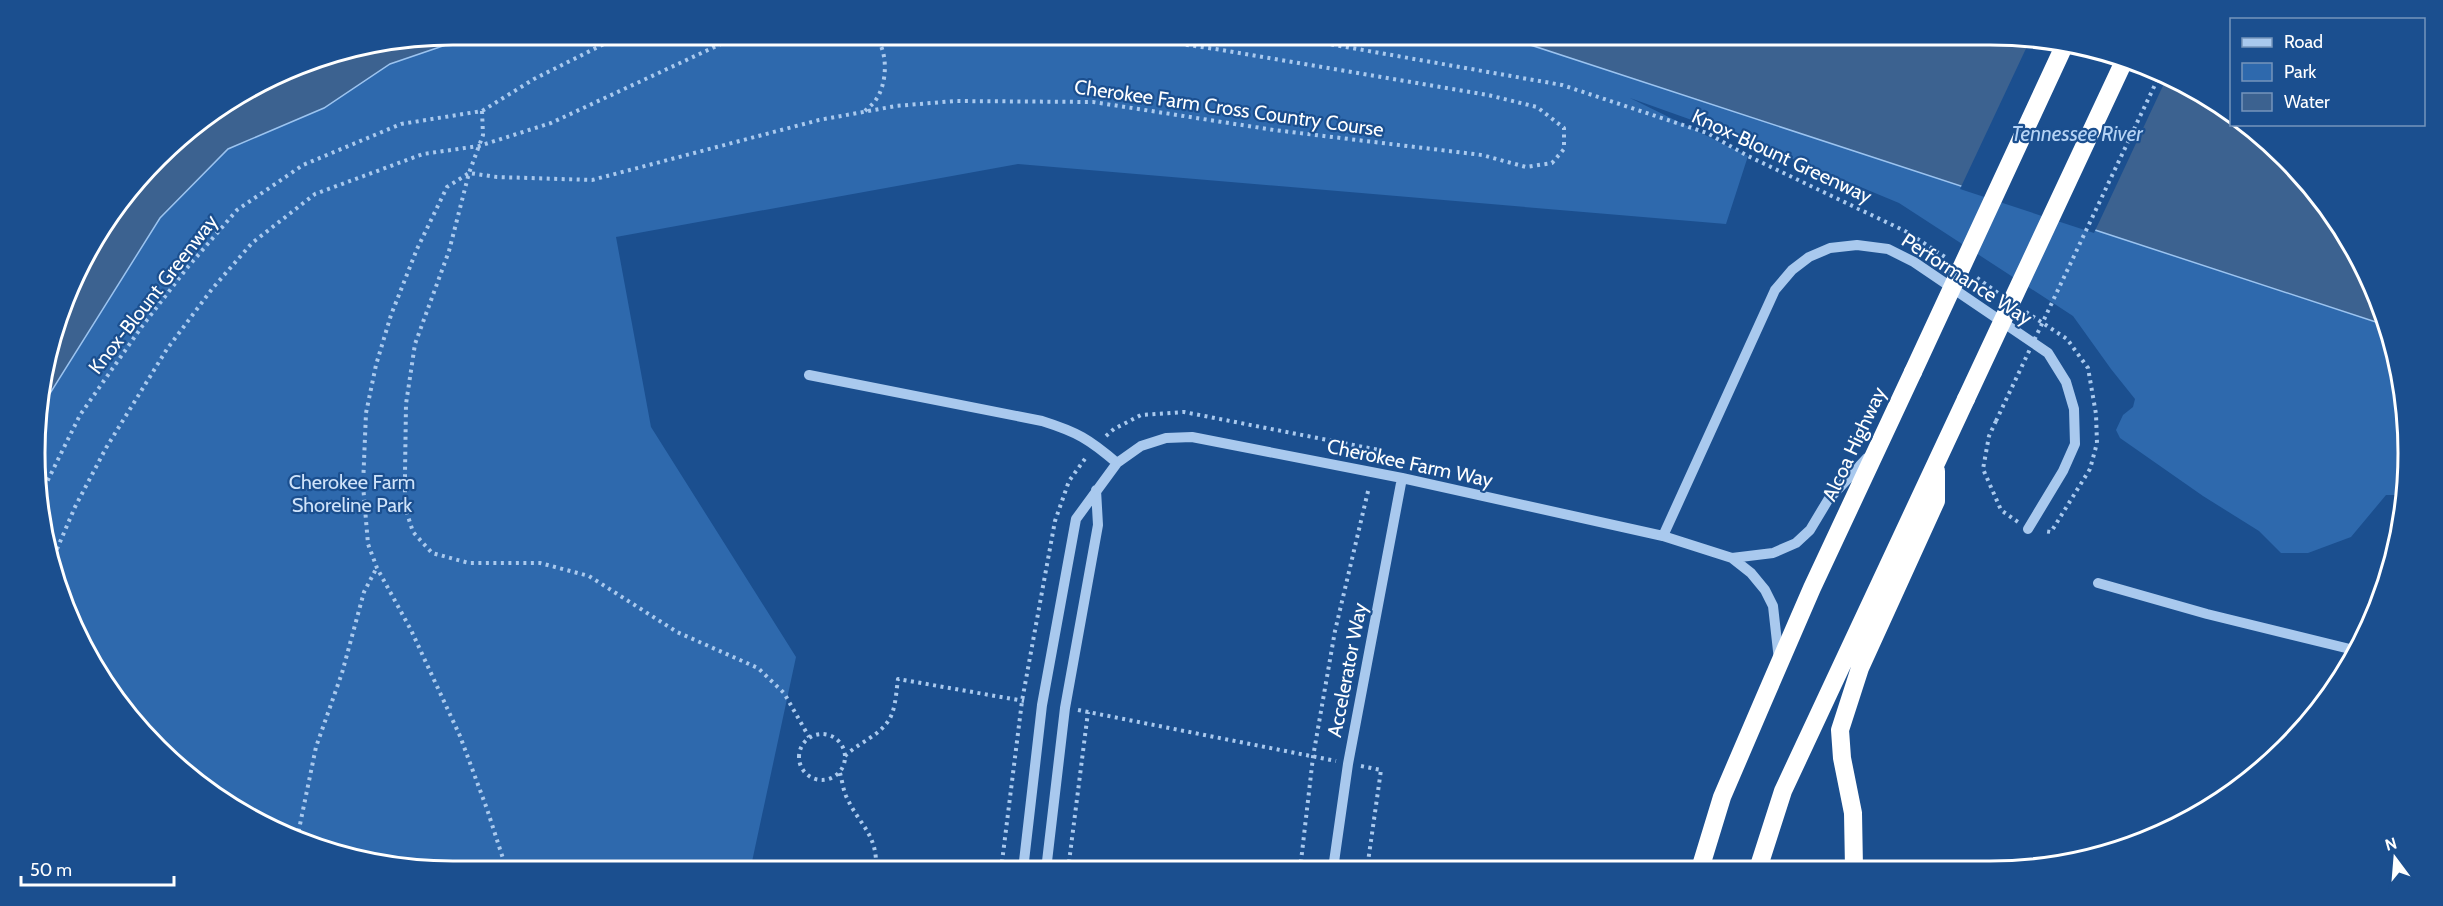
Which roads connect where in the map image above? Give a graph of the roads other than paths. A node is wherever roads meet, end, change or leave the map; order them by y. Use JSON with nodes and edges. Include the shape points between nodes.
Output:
{"nodes":[{"id":1,"x":2062,"y":51,"type":"edge"},
{"id":2,"x":2121,"y":67,"type":"edge"},
{"id":3,"x":809,"y":375,"type":"dead end"},
{"id":4,"x":1878,"y":447,"type":"junction"},
{"id":5,"x":1117,"y":463,"type":"junction"},
{"id":6,"x":1936,"y":464,"type":"junction"},
{"id":7,"x":1402,"y":478,"type":"junction"},
{"id":8,"x":1096,"y":490,"type":"junction"},
{"id":9,"x":2028,"y":529,"type":"road end"},
{"id":10,"x":1663,"y":536,"type":"junction"},
{"id":11,"x":1732,"y":558,"type":"junction"},
{"id":12,"x":2098,"y":583,"type":"dead end"},
{"id":13,"x":2348,"y":648,"type":"edge"},
{"id":14,"x":1780,"y":663,"type":"junction"},
{"id":15,"x":1024,"y":861,"type":"edge"},
{"id":16,"x":1047,"y":861,"type":"edge"},
{"id":17,"x":1335,"y":861,"type":"edge"},
{"id":18,"x":1702,"y":861,"type":"edge"},
{"id":19,"x":1760,"y":861,"type":"edge"},
{"id":20,"x":1854,"y":861,"type":"edge"}],
"edges":[{"from":1,"to":4,"type":"highway","name":"Alcoa Highway","bridge":true},
{"from":2,"to":6,"type":"highway","bridge":true},
{"from":3,"to":5,"type":"street","via":[[1042,421],[1075,432]]},
{"from":4,"to":11,"type":"street","name":"Cherokee Farm Way","via":[[1828,500],[1810,530],[1796,543],[1773,553]]},
{"from":4,"to":14,"type":"highway","name":"Alcoa Highway"},
{"from":5,"to":7,"type":"street","name":"Cherokee Farm Way","via":[[1141,446],[1166,438],[1192,437]]},
{"from":5,"to":8,"type":"street","name":"Cherokee Farm Way"},
{"from":6,"to":19,"type":"highway","via":[[1783,791]]},
{"from":6,"to":20,"type":"highway","via":[[1936,501],[1860,668],[1840,730],[1853,813]]},
{"from":7,"to":10,"type":"street","name":"Cherokee Farm Way"},
{"from":7,"to":17,"type":"street","name":"Accelerator Way","via":[[1348,764]]},
{"from":8,"to":15,"type":"street","name":"Cherokee Farm Way","via":[[1076,519],[1042,705]]},
{"from":8,"to":16,"type":"street","via":[[1098,525],[1065,708]]},
{"from":9,"to":10,"type":"street","name":"Performance Way","via":[[2075,444],[2074,409],[2066,382],[2048,353],[1914,262],[1888,249],[1857,245],[1830,248],[1809,256],[1775,290]]},
{"from":10,"to":11,"type":"street","name":"Cherokee Farm Way"},
{"from":11,"to":14,"type":"street","name":"Cherokee Farm Way","via":[[1751,573],[1773,606]]},
{"from":12,"to":13,"type":"street"},
{"from":14,"to":18,"type":"highway","name":"Alcoa Highway","via":[[1722,797]]}]}
